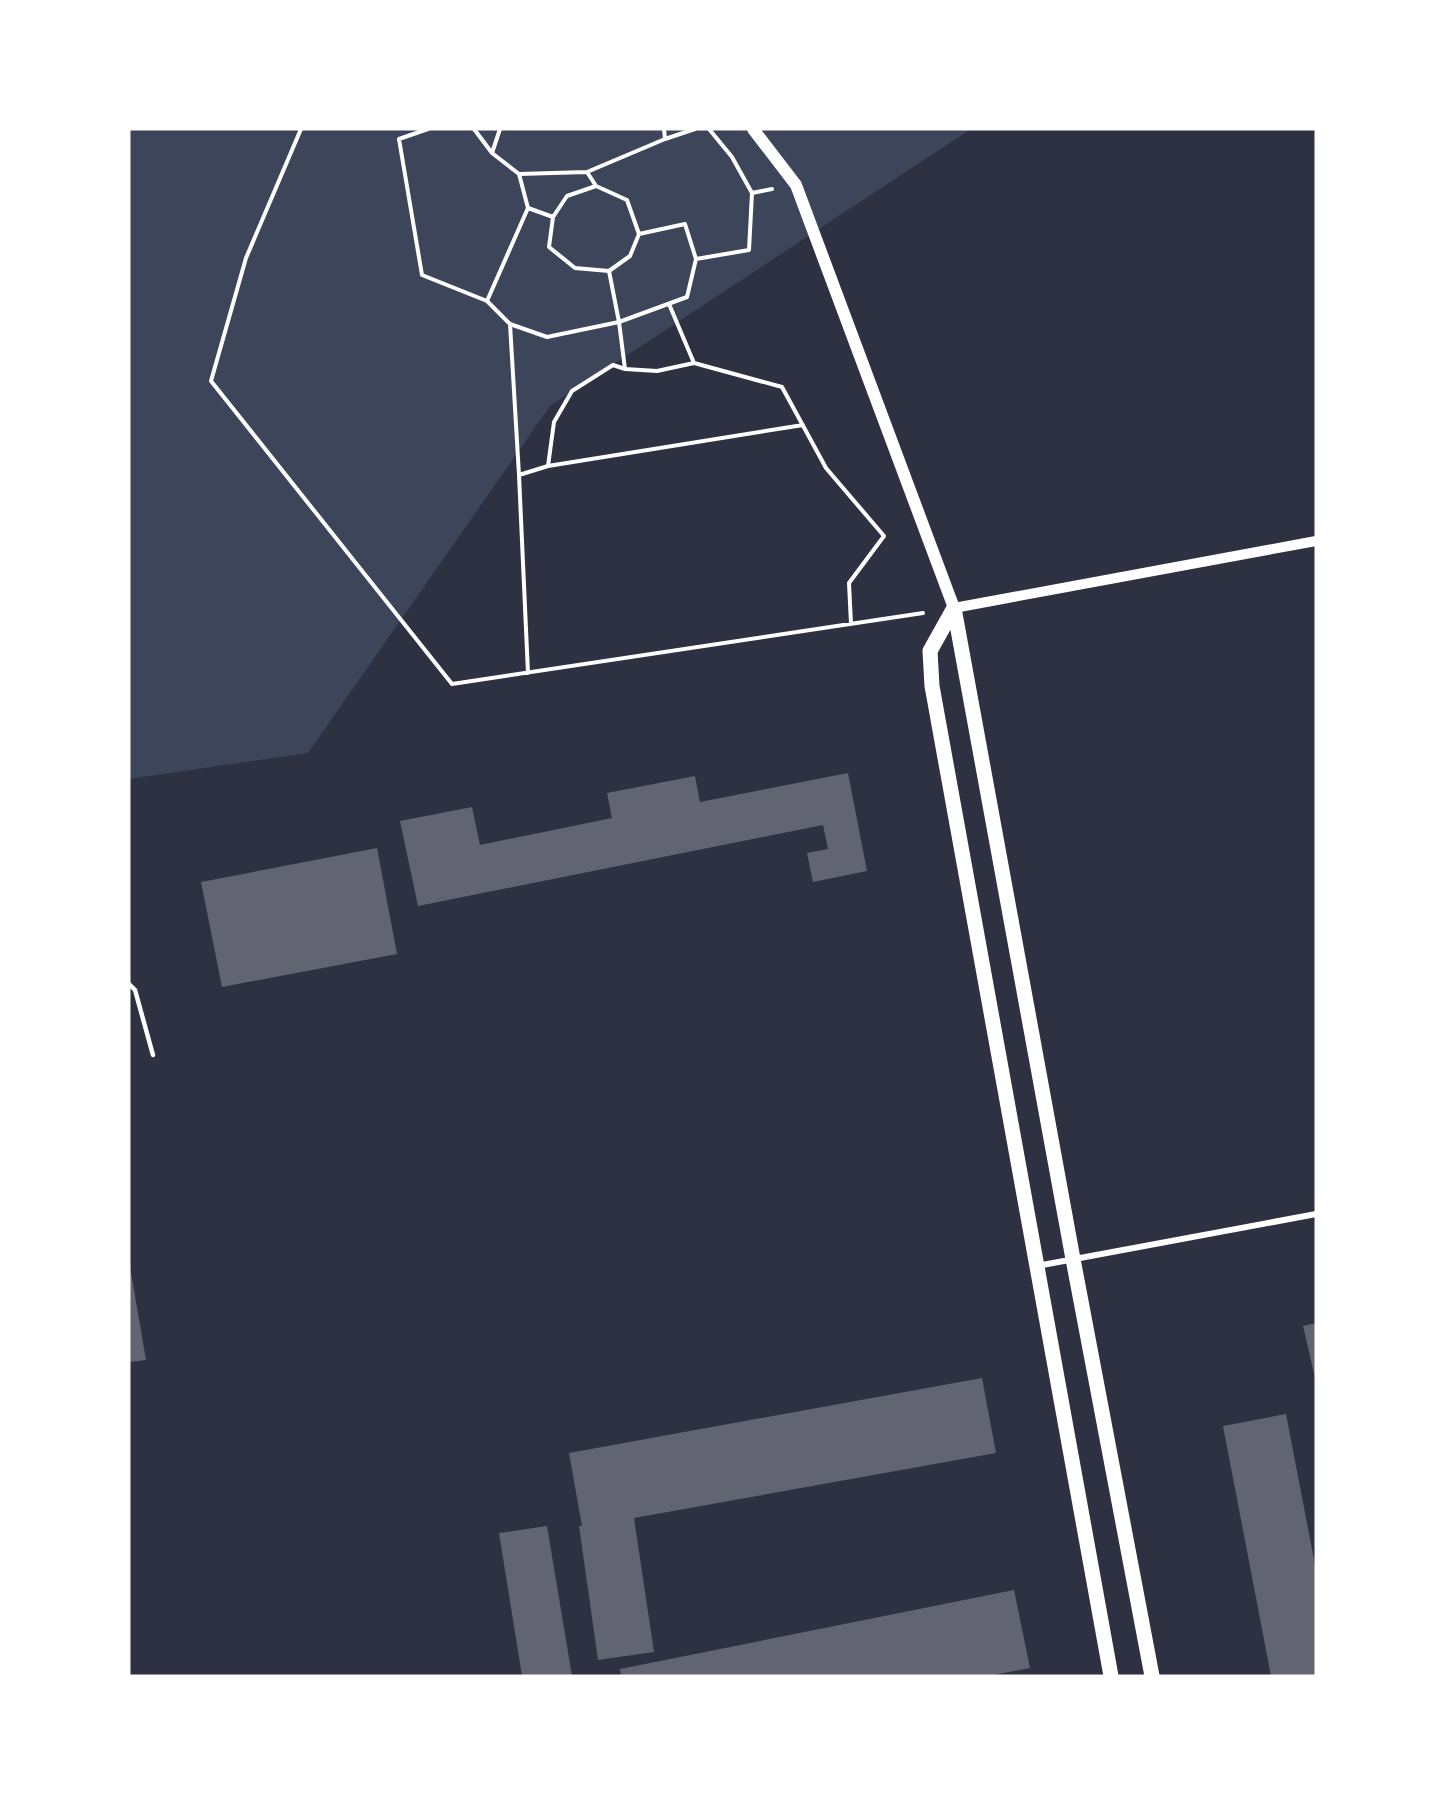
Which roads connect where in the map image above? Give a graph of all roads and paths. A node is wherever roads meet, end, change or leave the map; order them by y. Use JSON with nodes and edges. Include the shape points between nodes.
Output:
{"nodes":[{"id":1,"x":301,"y":129,"type":"edge"},
{"id":2,"x":428,"y":129,"type":"edge"},
{"id":3,"x":474,"y":129,"type":"edge"},
{"id":4,"x":500,"y":129,"type":"edge"},
{"id":5,"x":664,"y":129,"type":"edge"},
{"id":6,"x":695,"y":129,"type":"edge"},
{"id":7,"x":709,"y":129,"type":"edge"},
{"id":8,"x":753,"y":129,"type":"edge"},
{"id":9,"x":665,"y":139,"type":"junction"},
{"id":10,"x":492,"y":153,"type":"junction"},
{"id":11,"x":586,"y":172,"type":"junction"},
{"id":12,"x":519,"y":174,"type":"junction"},
{"id":13,"x":796,"y":185,"type":"junction"},
{"id":14,"x":596,"y":186,"type":"junction"},
{"id":15,"x":752,"y":193,"type":"junction"},
{"id":16,"x":528,"y":208,"type":"junction"},
{"id":17,"x":553,"y":217,"type":"junction"},
{"id":18,"x":639,"y":234,"type":"junction"},
{"id":19,"x":696,"y":259,"type":"junction"},
{"id":20,"x":609,"y":271,"type":"junction"},
{"id":21,"x":487,"y":301,"type":"junction"},
{"id":22,"x":669,"y":304,"type":"junction"},
{"id":23,"x":619,"y":322,"type":"junction"},
{"id":24,"x":510,"y":324,"type":"junction"},
{"id":25,"x":694,"y":363,"type":"junction"},
{"id":26,"x":626,"y":369,"type":"junction"},
{"id":27,"x":803,"y":425,"type":"junction"},
{"id":28,"x":548,"y":466,"type":"junction"},
{"id":29,"x":519,"y":474,"type":"junction"},
{"id":30,"x":1316,"y":541,"type":"edge"},
{"id":31,"x":954,"y":608,"type":"junction"},
{"id":32,"x":851,"y":624,"type":"junction"},
{"id":33,"x":528,"y":673,"type":"junction"},
{"id":34,"x":129,"y":984,"type":"edge"},
{"id":35,"x":153,"y":1055,"type":"dead end"},
{"id":36,"x":1316,"y":1214,"type":"edge"},
{"id":37,"x":1073,"y":1258,"type":"junction"},
{"id":38,"x":1037,"y":1266,"type":"junction"},
{"id":39,"x":1111,"y":1676,"type":"edge"},
{"id":40,"x":1152,"y":1676,"type":"edge"}],
"edges":[{"from":1,"to":33,"type":"path","via":[[246,258],[211,381],[452,684]]},
{"from":2,"to":21,"type":"path","via":[[399,139],[422,276]]},
{"from":3,"to":10,"type":"path"},
{"from":4,"to":10,"type":"path"},
{"from":5,"to":9,"type":"path"},
{"from":6,"to":9,"type":"path"},
{"from":7,"to":15,"type":"path","via":[[732,157]]},
{"from":8,"to":13,"type":"main road"},
{"from":9,"to":11,"type":"path"},
{"from":10,"to":12,"type":"path"},
{"from":11,"to":12,"type":"path"},
{"from":11,"to":14,"type":"path"},
{"from":12,"to":16,"type":"path"},
{"from":13,"to":15,"type":"path"},
{"from":13,"to":31,"type":"main road"},
{"from":14,"to":17,"type":"path","via":[[567,196]]},
{"from":14,"to":18,"type":"path","via":[[627,200]]},
{"from":15,"to":19,"type":"path","via":[[749,250]]},
{"from":16,"to":17,"type":"path"},
{"from":16,"to":21,"type":"path"},
{"from":17,"to":20,"type":"path","via":[[549,247],[575,268]]},
{"from":18,"to":19,"type":"path","via":[[685,224]]},
{"from":18,"to":20,"type":"path","via":[[630,256]]},
{"from":19,"to":22,"type":"path","via":[[687,297]]},
{"from":20,"to":23,"type":"path"},
{"from":21,"to":24,"type":"path"},
{"from":22,"to":23,"type":"path"},
{"from":22,"to":25,"type":"path"},
{"from":23,"to":24,"type":"path","via":[[547,338]]},
{"from":23,"to":26,"type":"path"},
{"from":24,"to":29,"type":"path"},
{"from":25,"to":26,"type":"path","via":[[657,371]]},
{"from":25,"to":27,"type":"path","via":[[782,387]]},
{"from":26,"to":28,"type":"path","via":[[613,365],[572,391],[554,422]]},
{"from":27,"to":28,"type":"path"},
{"from":27,"to":32,"type":"path","via":[[826,468],[884,536],[849,584]]},
{"from":28,"to":29,"type":"path"},
{"from":29,"to":33,"type":"path"},
{"from":30,"to":31,"type":"street"},
{"from":31,"to":32,"type":"path"},
{"from":31,"to":37,"type":"main road"},
{"from":31,"to":38,"type":"main road","via":[[930,651],[932,686]]},
{"from":32,"to":33,"type":"path"},
{"from":34,"to":35,"type":"lane","via":[[135,990]]},
{"from":36,"to":37,"type":"street"},
{"from":37,"to":38,"type":"street"},
{"from":37,"to":40,"type":"main road"},
{"from":38,"to":39,"type":"main road"}]}
